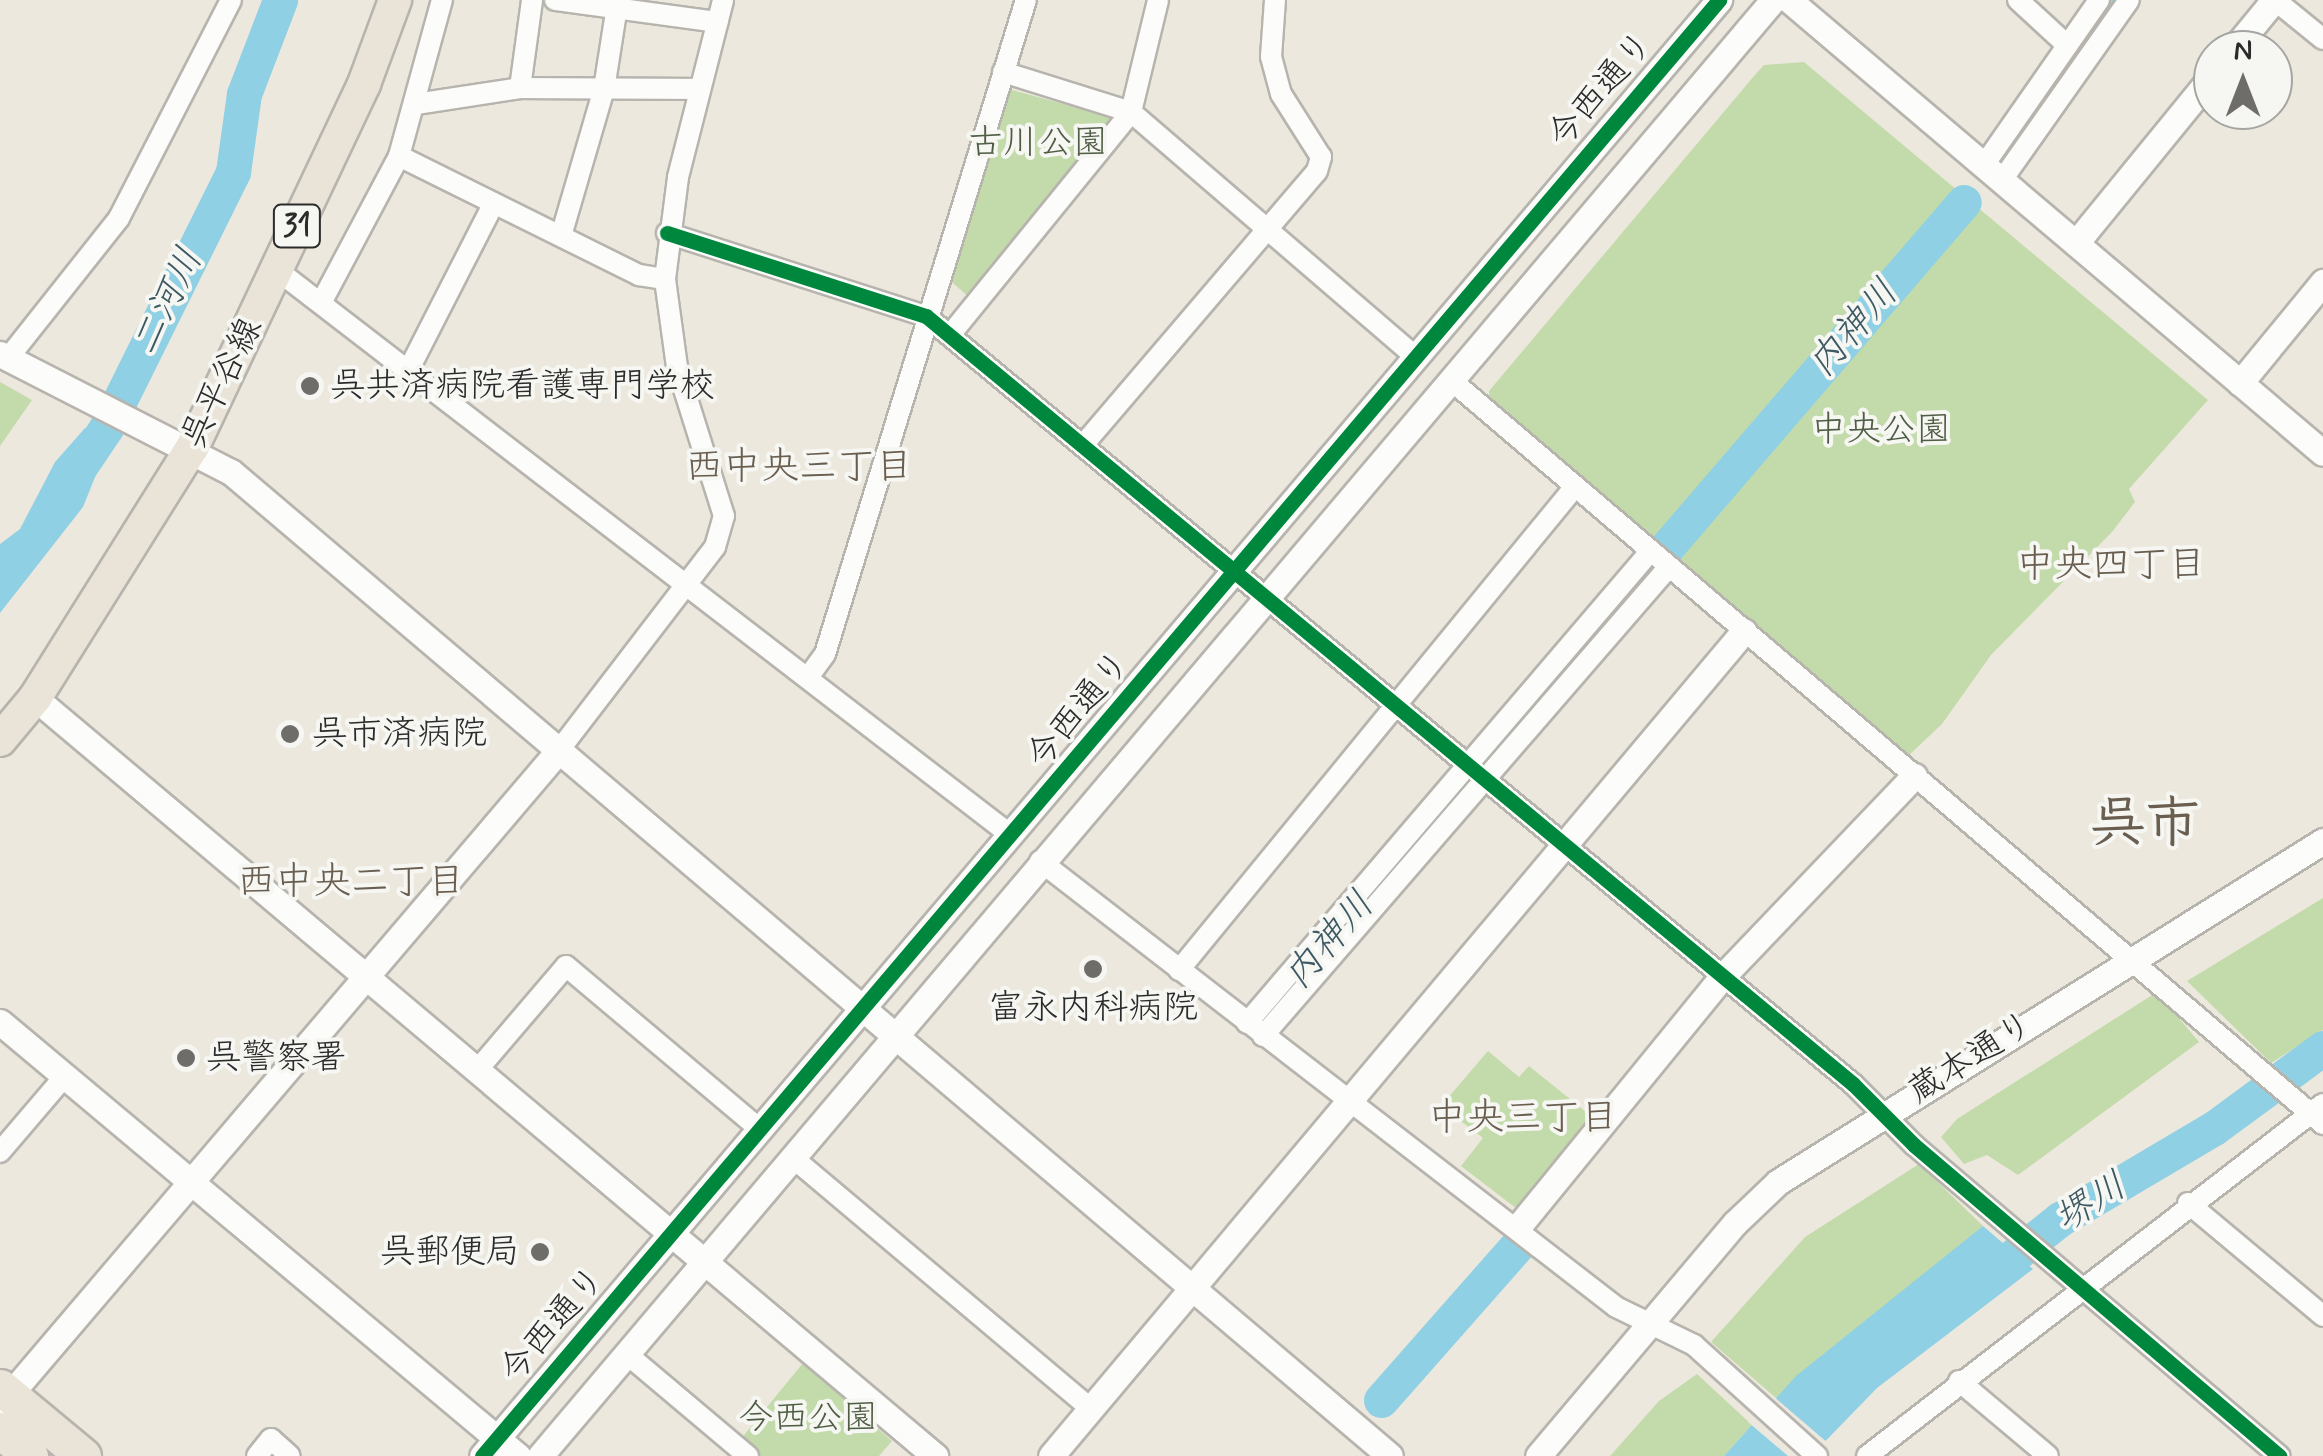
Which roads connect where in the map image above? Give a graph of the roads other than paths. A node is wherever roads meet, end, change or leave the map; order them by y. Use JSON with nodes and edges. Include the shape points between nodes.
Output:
{"nodes":[{"id":1,"x":231,"y":0,"type":"edge"},
{"id":2,"x":395,"y":0,"type":"edge"},
{"id":3,"x":442,"y":0,"type":"edge"},
{"id":4,"x":532,"y":0,"type":"edge"},
{"id":5,"x":555,"y":0,"type":"edge"},
{"id":6,"x":724,"y":0,"type":"edge"},
{"id":7,"x":1026,"y":0,"type":"edge"},
{"id":8,"x":1158,"y":0,"type":"edge"},
{"id":9,"x":1275,"y":0,"type":"edge"},
{"id":10,"x":1719,"y":0,"type":"edge"},
{"id":11,"x":1773,"y":0,"type":"edge"},
{"id":12,"x":1789,"y":0,"type":"edge"},
{"id":13,"x":2018,"y":0,"type":"edge"},
{"id":14,"x":2100,"y":0,"type":"edge"},
{"id":15,"x":2129,"y":0,"type":"edge"},
{"id":16,"x":2274,"y":0,"type":"edge"},
{"id":17,"x":618,"y":4,"type":"edge"},
{"id":18,"x":718,"y":22,"type":"junction"},
{"id":19,"x":2249,"y":30,"type":"edge"},
{"id":20,"x":2323,"y":40,"type":"edge"},
{"id":21,"x":2067,"y":44,"type":"junction"},
{"id":22,"x":1003,"y":72,"type":"junction"},
{"id":23,"x":520,"y":88,"type":"junction"},
{"id":24,"x":604,"y":89,"type":"junction"},
{"id":25,"x":700,"y":89,"type":"junction"},
{"id":26,"x":2193,"y":100,"type":"edge"},
{"id":27,"x":416,"y":104,"type":"junction"},
{"id":28,"x":1131,"y":112,"type":"junction"},
{"id":29,"x":399,"y":156,"type":"junction"},
{"id":30,"x":1993,"y":172,"type":"junction"},
{"id":31,"x":494,"y":204,"type":"junction"},
{"id":32,"x":1268,"y":227,"type":"junction"},
{"id":33,"x":667,"y":233,"type":"junction"},
{"id":34,"x":560,"y":236,"type":"junction"},
{"id":35,"x":2076,"y":243,"type":"junction"},
{"id":36,"x":277,"y":270,"type":"junction"},
{"id":37,"x":665,"y":279,"type":"junction"},
{"id":38,"x":2323,"y":282,"type":"edge"},
{"id":39,"x":322,"y":301,"type":"junction"},
{"id":40,"x":926,"y":316,"type":"junction"},
{"id":41,"x":950,"y":336,"type":"junction"},
{"id":42,"x":1414,"y":355,"type":"junction"},
{"id":43,"x":4,"y":356,"type":"edge"},
{"id":44,"x":409,"y":369,"type":"junction"},
{"id":45,"x":1452,"y":381,"type":"junction"},
{"id":46,"x":2240,"y":384,"type":"junction"},
{"id":47,"x":182,"y":443,"type":"junction"},
{"id":48,"x":1083,"y":445,"type":"junction"},
{"id":49,"x":2323,"y":453,"type":"edge"},
{"id":50,"x":1573,"y":489,"type":"junction"},
{"id":51,"x":1649,"y":553,"type":"junction"},
{"id":52,"x":1668,"y":569,"type":"junction"},
{"id":53,"x":1234,"y":573,"type":"junction"},
{"id":54,"x":687,"y":586,"type":"junction"},
{"id":55,"x":1266,"y":599,"type":"junction"},
{"id":56,"x":1744,"y":631,"type":"junction"},
{"id":57,"x":810,"y":676,"type":"junction"},
{"id":58,"x":35,"y":698,"type":"junction"},
{"id":59,"x":1393,"y":703,"type":"junction"},
{"id":60,"x":0,"y":740,"type":"edge"},
{"id":61,"x":560,"y":748,"type":"junction"},
{"id":62,"x":1478,"y":771,"type":"junction"},
{"id":63,"x":1914,"y":776,"type":"junction"},
{"id":64,"x":1012,"y":836,"type":"junction"},
{"id":65,"x":2323,"y":841,"type":"edge"},
{"id":66,"x":1566,"y":843,"type":"junction"},
{"id":67,"x":1040,"y":861,"type":"junction"},
{"id":68,"x":2132,"y":959,"type":"junction"},
{"id":69,"x":1179,"y":970,"type":"junction"},
{"id":70,"x":367,"y":975,"type":"junction"},
{"id":71,"x":1720,"y":979,"type":"junction"},
{"id":72,"x":863,"y":1011,"type":"junction"},
{"id":73,"x":0,"y":1022,"type":"edge"},
{"id":74,"x":1254,"y":1030,"type":"junction"},
{"id":75,"x":892,"y":1036,"type":"junction"},
{"id":76,"x":478,"y":1068,"type":"junction"},
{"id":77,"x":65,"y":1076,"type":"junction"},
{"id":78,"x":1354,"y":1099,"type":"junction"},
{"id":79,"x":2313,"y":1111,"type":"edge"},
{"id":80,"x":1883,"y":1112,"type":"junction"},
{"id":81,"x":762,"y":1131,"type":"junction"},
{"id":82,"x":0,"y":1152,"type":"edge"},
{"id":83,"x":792,"y":1157,"type":"junction"},
{"id":84,"x":190,"y":1181,"type":"junction"},
{"id":85,"x":2188,"y":1203,"type":"junction"},
{"id":86,"x":1518,"y":1226,"type":"junction"},
{"id":87,"x":672,"y":1235,"type":"junction"},
{"id":88,"x":706,"y":1262,"type":"junction"},
{"id":89,"x":1194,"y":1286,"type":"junction"},
{"id":90,"x":2079,"y":1286,"type":"junction"},
{"id":91,"x":2323,"y":1316,"type":"edge"},
{"id":92,"x":1652,"y":1322,"type":"junction"},
{"id":93,"x":628,"y":1354,"type":"junction"},
{"id":94,"x":1960,"y":1381,"type":"junction"},
{"id":95,"x":3,"y":1396,"type":"edge"},
{"id":96,"x":1090,"y":1409,"type":"junction"},
{"id":97,"x":0,"y":1430,"type":"edge"},
{"id":98,"x":489,"y":1447,"type":"edge"},
{"id":99,"x":30,"y":1456,"type":"edge"},
{"id":100,"x":83,"y":1456,"type":"edge"},
{"id":101,"x":257,"y":1456,"type":"edge"},
{"id":102,"x":290,"y":1456,"type":"edge"},
{"id":103,"x":518,"y":1456,"type":"edge"},
{"id":104,"x":540,"y":1456,"type":"edge"},
{"id":105,"x":748,"y":1456,"type":"edge"},
{"id":106,"x":935,"y":1456,"type":"edge"},
{"id":107,"x":1051,"y":1456,"type":"edge"},
{"id":108,"x":1390,"y":1456,"type":"edge"},
{"id":109,"x":1538,"y":1456,"type":"edge"},
{"id":110,"x":1817,"y":1456,"type":"edge"},
{"id":111,"x":1867,"y":1456,"type":"edge"},
{"id":112,"x":2048,"y":1456,"type":"edge"},
{"id":113,"x":2280,"y":1456,"type":"edge"}],
"edges":[{"from":1,"to":43,"type":"street","via":[[119,218]]},
{"from":2,"to":36,"type":"main road","name":"呉平谷線","number":"31","via":[[364,84]]},
{"from":3,"to":27,"type":"street"},
{"from":4,"to":23,"type":"street"},
{"from":5,"to":17,"type":"street"},
{"from":6,"to":18,"type":"street"},
{"from":7,"to":22,"type":"street"},
{"from":8,"to":28,"type":"street"},
{"from":9,"to":32,"type":"street","via":[[1271,57],[1280,94],[1321,157]]},
{"from":10,"to":42,"type":"street","name":"今西通り"},
{"from":11,"to":45,"type":"street","name":"今西通り"},
{"from":12,"to":30,"type":"street"},
{"from":13,"to":21,"type":"street"},
{"from":14,"to":21,"type":"street"},
{"from":15,"to":30,"type":"street"},
{"from":16,"to":19,"type":"street"},
{"from":16,"to":20,"type":"street"},
{"from":17,"to":18,"type":"street"},
{"from":17,"to":24,"type":"street"},
{"from":18,"to":25,"type":"street"},
{"from":21,"to":30,"type":"street"},
{"from":22,"to":28,"type":"street"},
{"from":22,"to":40,"type":"street"},
{"from":23,"to":24,"type":"street"},
{"from":23,"to":27,"type":"street"},
{"from":24,"to":25,"type":"street"},
{"from":24,"to":34,"type":"street"},
{"from":25,"to":33,"type":"street"},
{"from":26,"to":35,"type":"street"},
{"from":27,"to":29,"type":"street"},
{"from":28,"to":32,"type":"street"},
{"from":28,"to":41,"type":"street"},
{"from":29,"to":31,"type":"street"},
{"from":29,"to":39,"type":"street"},
{"from":30,"to":35,"type":"street"},
{"from":31,"to":34,"type":"street"},
{"from":31,"to":44,"type":"street"},
{"from":32,"to":42,"type":"street"},
{"from":32,"to":48,"type":"street"},
{"from":33,"to":37,"type":"street"},
{"from":33,"to":40,"type":"street"},
{"from":34,"to":37,"type":"street","via":[[639,276]]},
{"from":35,"to":46,"type":"street"},
{"from":36,"to":39,"type":"street"},
{"from":36,"to":47,"type":"main road","name":"呉平谷線","number":"31"},
{"from":37,"to":54,"type":"street","via":[[677,367],[724,516],[714,546]]},
{"from":38,"to":46,"type":"street"},
{"from":39,"to":44,"type":"street"},
{"from":40,"to":41,"type":"street"},
{"from":40,"to":57,"type":"street","via":[[825,654]]},
{"from":41,"to":48,"type":"street"},
{"from":42,"to":53,"type":"street","name":"今西通り"},
{"from":43,"to":47,"type":"street"},
{"from":44,"to":54,"type":"street"},
{"from":45,"to":50,"type":"street"},
{"from":45,"to":55,"type":"street","name":"今西通り"},
{"from":46,"to":49,"type":"street"},
{"from":47,"to":58,"type":"main road","name":"呉平谷線","number":"31"},
{"from":47,"to":61,"type":"street","via":[[231,472]]},
{"from":48,"to":53,"type":"street"},
{"from":50,"to":51,"type":"street"},
{"from":50,"to":59,"type":"street"},
{"from":51,"to":52,"type":"street"},
{"from":51,"to":62,"type":"street"},
{"from":52,"to":56,"type":"street"},
{"from":52,"to":62,"type":"street"},
{"from":53,"to":55,"type":"street"},
{"from":53,"to":64,"type":"street","name":"今西通り"},
{"from":54,"to":57,"type":"street"},
{"from":54,"to":61,"type":"street"},
{"from":55,"to":59,"type":"street"},
{"from":55,"to":67,"type":"street","name":"今西通り"},
{"from":56,"to":63,"type":"street"},
{"from":56,"to":66,"type":"street"},
{"from":57,"to":64,"type":"street"},
{"from":58,"to":60,"type":"main road","name":"呉平谷線","number":"31"},
{"from":58,"to":70,"type":"street"},
{"from":59,"to":62,"type":"street"},
{"from":59,"to":69,"type":"street"},
{"from":61,"to":70,"type":"street"},
{"from":61,"to":72,"type":"street"},
{"from":62,"to":66,"type":"street"},
{"from":62,"to":74,"type":"street"},
{"from":63,"to":68,"type":"street"},
{"from":63,"to":71,"type":"street"},
{"from":64,"to":72,"type":"street","name":"今西通り"},
{"from":65,"to":68,"type":"street","name":"蔵本通り"},
{"from":66,"to":71,"type":"street"},
{"from":66,"to":78,"type":"street"},
{"from":67,"to":69,"type":"street"},
{"from":67,"to":75,"type":"street","name":"今西通り"},
{"from":68,"to":79,"type":"street"},
{"from":68,"to":80,"type":"street","name":"蔵本通り"},
{"from":69,"to":74,"type":"street"},
{"from":70,"to":76,"type":"street"},
{"from":70,"to":84,"type":"street"},
{"from":71,"to":80,"type":"street"},
{"from":71,"to":86,"type":"street"},
{"from":72,"to":75,"type":"street"},
{"from":72,"to":81,"type":"street","name":"今西通り"},
{"from":73,"to":77,"type":"street"},
{"from":74,"to":78,"type":"street"},
{"from":75,"to":83,"type":"street","name":"今西通り"},
{"from":75,"to":89,"type":"street"},
{"from":76,"to":81,"type":"street","via":[[566,966]]},
{"from":76,"to":87,"type":"street"},
{"from":77,"to":82,"type":"street"},
{"from":77,"to":84,"type":"street"},
{"from":78,"to":86,"type":"street"},
{"from":78,"to":89,"type":"street"},
{"from":79,"to":85,"type":"street"},
{"from":80,"to":90,"type":"street"},
{"from":80,"to":92,"type":"street","name":"蔵本通り","via":[[1778,1182],[1735,1222]]},
{"from":81,"to":87,"type":"street","name":"今西通り"},
{"from":83,"to":88,"type":"street","name":"今西通り"},
{"from":83,"to":96,"type":"street"},
{"from":84,"to":95,"type":"street"},
{"from":84,"to":98,"type":"street"},
{"from":85,"to":90,"type":"street"},
{"from":85,"to":91,"type":"street"},
{"from":86,"to":92,"type":"street","via":[[1616,1307]]},
{"from":87,"to":88,"type":"street"},
{"from":87,"to":98,"type":"street","name":"今西通り"},
{"from":88,"to":93,"type":"street","name":"今西通り"},
{"from":88,"to":106,"type":"street"},
{"from":89,"to":96,"type":"street"},
{"from":89,"to":108,"type":"street"},
{"from":90,"to":94,"type":"street"},
{"from":90,"to":113,"type":"street"},
{"from":92,"to":109,"type":"street","name":"蔵本通り"},
{"from":92,"to":110,"type":"street","via":[[1694,1345]]},
{"from":93,"to":104,"type":"street","name":"今西通り"},
{"from":93,"to":105,"type":"street"},
{"from":94,"to":111,"type":"street"},
{"from":94,"to":112,"type":"street"},
{"from":95,"to":100,"type":"highway"},
{"from":96,"to":107,"type":"street"},
{"from":97,"to":99,"type":"highway"},
{"from":98,"to":103,"type":"street"},
{"from":101,"to":102,"type":"street","via":[[271,1439]]}]}
